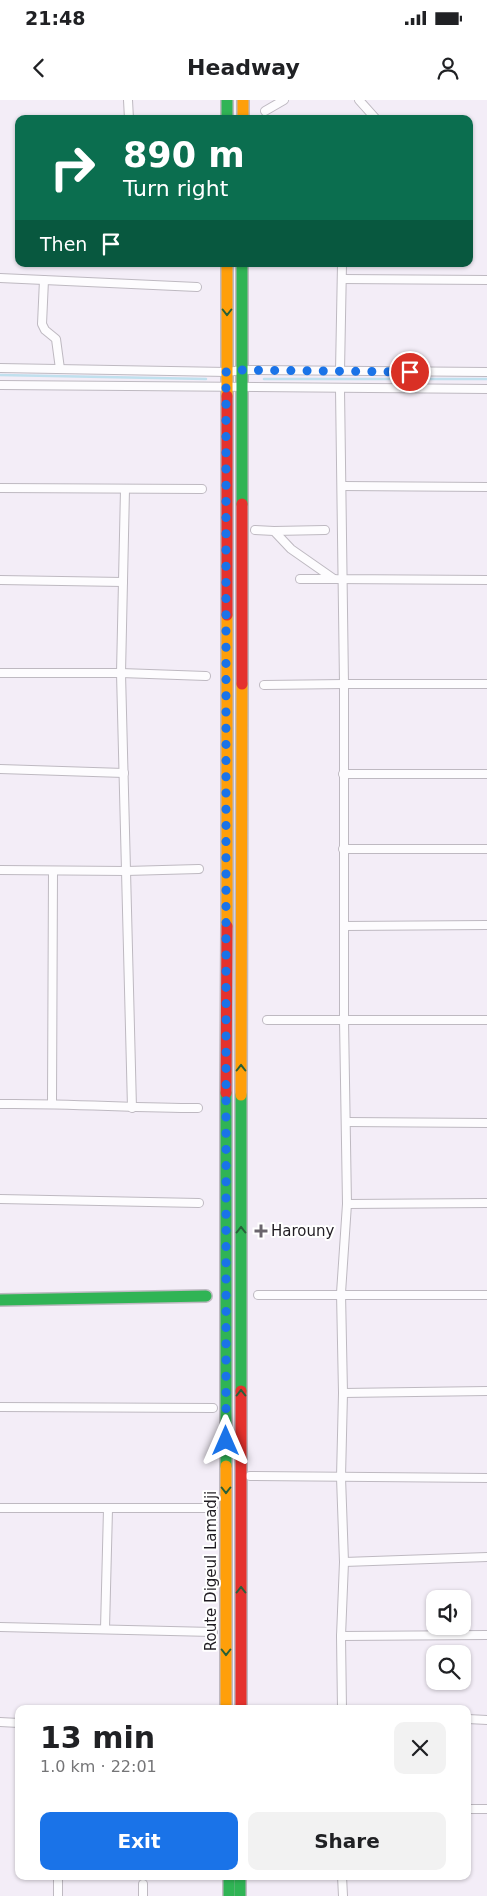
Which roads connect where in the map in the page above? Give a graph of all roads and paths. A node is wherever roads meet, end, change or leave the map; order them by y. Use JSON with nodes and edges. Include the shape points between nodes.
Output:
{"nodes":[{"id":1,"x":128,"y":100,"type":"edge"},
{"id":2,"x":227,"y":100,"type":"edge"},
{"id":3,"x":243,"y":100,"type":"edge"},
{"id":4,"x":284,"y":100,"type":"edge"},
{"id":5,"x":359,"y":100,"type":"edge"},
{"id":6,"x":265,"y":111,"type":"dead end"},
{"id":7,"x":129,"y":115,"type":"edge"},
{"id":8,"x":227,"y":115,"type":"edge"},
{"id":9,"x":243,"y":115,"type":"edge"},
{"id":10,"x":372,"y":115,"type":"edge"},
{"id":11,"x":226,"y":267,"type":"edge"},
{"id":12,"x":242,"y":267,"type":"edge"},
{"id":13,"x":342,"y":267,"type":"edge"},
{"id":14,"x":0,"y":278,"type":"edge"},
{"id":15,"x":342,"y":279,"type":"junction"},
{"id":16,"x":44,"y":280,"type":"junction"},
{"id":17,"x":487,"y":280,"type":"edge"},
{"id":18,"x":197,"y":287,"type":"dead end"},
{"id":19,"x":0,"y":368,"type":"edge"},
{"id":20,"x":60,"y":369,"type":"junction"},
{"id":21,"x":242,"y":370,"type":"junction"},
{"id":22,"x":340,"y":371,"type":"junction"},
{"id":23,"x":226,"y":372,"type":"junction"},
{"id":24,"x":487,"y":372,"type":"edge"},
{"id":25,"x":0,"y":385,"type":"edge"},
{"id":26,"x":226,"y":387,"type":"junction"},
{"id":27,"x":242,"y":387,"type":"junction"},
{"id":28,"x":340,"y":389,"type":"junction"},
{"id":29,"x":487,"y":389,"type":"edge"},
{"id":30,"x":342,"y":486,"type":"junction"},
{"id":31,"x":0,"y":488,"type":"edge"},
{"id":32,"x":125,"y":488,"type":"junction"},
{"id":33,"x":487,"y":488,"type":"edge"},
{"id":34,"x":202,"y":489,"type":"dead end"},
{"id":35,"x":255,"y":530,"type":"dead end"},
{"id":36,"x":325,"y":530,"type":"dead end"},
{"id":37,"x":274,"y":531,"type":"junction"},
{"id":38,"x":338,"y":579,"type":"junction"},
{"id":39,"x":0,"y":580,"type":"edge"},
{"id":40,"x":300,"y":580,"type":"dead end"},
{"id":41,"x":487,"y":580,"type":"edge"},
{"id":42,"x":123,"y":582,"type":"junction"},
{"id":43,"x":0,"y":673,"type":"edge"},
{"id":44,"x":121,"y":674,"type":"junction"},
{"id":45,"x":206,"y":676,"type":"dead end"},
{"id":46,"x":344,"y":684,"type":"junction"},
{"id":47,"x":487,"y":684,"type":"edge"},
{"id":48,"x":264,"y":685,"type":"dead end"},
{"id":49,"x":0,"y":769,"type":"edge"},
{"id":50,"x":124,"y":773,"type":"junction"},
{"id":51,"x":343,"y":774,"type":"junction"},
{"id":52,"x":487,"y":774,"type":"edge"},
{"id":53,"x":343,"y":849,"type":"junction"},
{"id":54,"x":487,"y":849,"type":"edge"},
{"id":55,"x":199,"y":869,"type":"dead end"},
{"id":56,"x":0,"y":870,"type":"edge"},
{"id":57,"x":53,"y":871,"type":"junction"},
{"id":58,"x":126,"y":871,"type":"junction"},
{"id":59,"x":487,"y":925,"type":"edge"},
{"id":60,"x":344,"y":926,"type":"junction"},
{"id":61,"x":267,"y":1020,"type":"dead end"},
{"id":62,"x":344,"y":1020,"type":"junction"},
{"id":63,"x":487,"y":1020,"type":"edge"},
{"id":64,"x":52,"y":1103,"type":"junction"},
{"id":65,"x":0,"y":1104,"type":"edge"},
{"id":66,"x":132,"y":1108,"type":"junction"},
{"id":67,"x":198,"y":1108,"type":"dead end"},
{"id":68,"x":347,"y":1122,"type":"junction"},
{"id":69,"x":487,"y":1122,"type":"edge"},
{"id":70,"x":0,"y":1199,"type":"edge"},
{"id":71,"x":199,"y":1203,"type":"dead end"},
{"id":72,"x":487,"y":1203,"type":"edge"},
{"id":73,"x":347,"y":1204,"type":"junction"},
{"id":74,"x":341,"y":1293,"type":"junction"},
{"id":75,"x":487,"y":1294,"type":"edge"},
{"id":76,"x":258,"y":1295,"type":"dead end"},
{"id":77,"x":206,"y":1296,"type":"dead end"},
{"id":78,"x":0,"y":1300,"type":"edge"},
{"id":79,"x":487,"y":1391,"type":"edge"},
{"id":80,"x":343,"y":1392,"type":"junction"},
{"id":81,"x":0,"y":1407,"type":"edge"},
{"id":82,"x":213,"y":1408,"type":"dead end"},
{"id":83,"x":250,"y":1476,"type":"dead end"},
{"id":84,"x":341,"y":1477,"type":"junction"},
{"id":85,"x":487,"y":1478,"type":"edge"},
{"id":86,"x":0,"y":1508,"type":"edge"},
{"id":87,"x":108,"y":1508,"type":"junction"},
{"id":88,"x":213,"y":1508,"type":"dead end"},
{"id":89,"x":487,"y":1557,"type":"edge"},
{"id":90,"x":344,"y":1562,"type":"junction"},
{"id":91,"x":0,"y":1627,"type":"edge"},
{"id":92,"x":105,"y":1629,"type":"junction"},
{"id":93,"x":214,"y":1632,"type":"dead end"},
{"id":94,"x":342,"y":1636,"type":"junction"},
{"id":95,"x":487,"y":1636,"type":"edge"},
{"id":96,"x":226,"y":1705,"type":"edge"},
{"id":97,"x":240,"y":1705,"type":"edge"},
{"id":98,"x":342,"y":1705,"type":"edge"},
{"id":99,"x":471,"y":1719,"type":"edge"},
{"id":100,"x":487,"y":1720,"type":"edge"},
{"id":101,"x":0,"y":1722,"type":"edge"},
{"id":102,"x":15,"y":1723,"type":"edge"},
{"id":103,"x":471,"y":1809,"type":"edge"},
{"id":104,"x":487,"y":1809,"type":"edge"},
{"id":105,"x":58,"y":1880,"type":"edge"},
{"id":106,"x":229,"y":1880,"type":"edge"},
{"id":107,"x":240,"y":1880,"type":"edge"},
{"id":108,"x":342,"y":1880,"type":"edge"},
{"id":109,"x":143,"y":1884,"type":"dead end"},
{"id":110,"x":58,"y":1896,"type":"edge"},
{"id":111,"x":143,"y":1896,"type":"edge"},
{"id":112,"x":229,"y":1896,"type":"edge"},
{"id":113,"x":240,"y":1896,"type":"edge"},
{"id":114,"x":343,"y":1896,"type":"edge"}],
"edges":[{"from":1,"to":7,"type":"street"},
{"from":2,"to":8,"type":"main road"},
{"from":3,"to":9,"type":"main road"},
{"from":4,"to":6,"type":"street"},
{"from":5,"to":10,"type":"street"},
{"from":11,"to":23,"type":"main road","name":"Route Digeul Lamadji","one_way":true},
{"from":12,"to":21,"type":"main road"},
{"from":13,"to":15,"type":"street"},
{"from":14,"to":16,"type":"street"},
{"from":15,"to":17,"type":"street"},
{"from":15,"to":22,"type":"street"},
{"from":16,"to":18,"type":"street"},
{"from":16,"to":20,"type":"street","via":[[42,324],[44,330],[56,339]]},
{"from":19,"to":20,"type":"street"},
{"from":20,"to":23,"type":"street"},
{"from":21,"to":22,"type":"street"},
{"from":21,"to":23,"type":"street"},
{"from":21,"to":27,"type":"main road"},
{"from":22,"to":24,"type":"street"},
{"from":23,"to":26,"type":"main road","name":"Route Digeul Lamadji"},
{"from":25,"to":26,"type":"street"},
{"from":26,"to":27,"type":"street"},
{"from":26,"to":96,"type":"main road","name":"Route Digeul Lamadji","one_way":true},
{"from":27,"to":28,"type":"street"},
{"from":97,"to":27,"type":"main road","one_way":true},
{"from":28,"to":29,"type":"street"},
{"from":28,"to":30,"type":"street"},
{"from":30,"to":33,"type":"street"},
{"from":30,"to":38,"type":"street"},
{"from":31,"to":32,"type":"street"},
{"from":32,"to":34,"type":"street"},
{"from":32,"to":42,"type":"street"},
{"from":35,"to":37,"type":"street"},
{"from":36,"to":37,"type":"street"},
{"from":37,"to":38,"type":"street","via":[[291,549]]},
{"from":38,"to":40,"type":"street"},
{"from":38,"to":41,"type":"street"},
{"from":38,"to":46,"type":"street"},
{"from":39,"to":42,"type":"street"},
{"from":42,"to":44,"type":"street"},
{"from":43,"to":44,"type":"street"},
{"from":44,"to":45,"type":"street"},
{"from":44,"to":50,"type":"street"},
{"from":46,"to":47,"type":"street"},
{"from":46,"to":48,"type":"street"},
{"from":46,"to":51,"type":"street"},
{"from":49,"to":50,"type":"street"},
{"from":50,"to":58,"type":"street"},
{"from":51,"to":52,"type":"street"},
{"from":51,"to":53,"type":"street"},
{"from":53,"to":54,"type":"street"},
{"from":53,"to":60,"type":"street"},
{"from":55,"to":58,"type":"street"},
{"from":56,"to":57,"type":"street"},
{"from":57,"to":58,"type":"street"},
{"from":57,"to":64,"type":"street"},
{"from":58,"to":66,"type":"street"},
{"from":59,"to":60,"type":"street"},
{"from":60,"to":62,"type":"street"},
{"from":61,"to":62,"type":"street"},
{"from":62,"to":63,"type":"street"},
{"from":62,"to":68,"type":"street"},
{"from":64,"to":65,"type":"street"},
{"from":64,"to":66,"type":"street"},
{"from":66,"to":67,"type":"street"},
{"from":68,"to":69,"type":"street"},
{"from":68,"to":73,"type":"street"},
{"from":70,"to":71,"type":"street"},
{"from":72,"to":73,"type":"street"},
{"from":73,"to":74,"type":"street"},
{"from":74,"to":75,"type":"street"},
{"from":74,"to":76,"type":"street"},
{"from":74,"to":80,"type":"street"},
{"from":77,"to":78,"type":"main road"},
{"from":79,"to":80,"type":"street"},
{"from":80,"to":84,"type":"street"},
{"from":81,"to":82,"type":"street"},
{"from":83,"to":84,"type":"street"},
{"from":84,"to":85,"type":"street"},
{"from":84,"to":90,"type":"street"},
{"from":86,"to":87,"type":"street"},
{"from":87,"to":88,"type":"street"},
{"from":87,"to":92,"type":"street"},
{"from":89,"to":90,"type":"street"},
{"from":90,"to":94,"type":"street"},
{"from":91,"to":92,"type":"street"},
{"from":92,"to":93,"type":"street"},
{"from":94,"to":95,"type":"street"},
{"from":94,"to":98,"type":"street"},
{"from":99,"to":100,"type":"street"},
{"from":101,"to":102,"type":"street"},
{"from":103,"to":104,"type":"street"},
{"from":105,"to":110,"type":"street"},
{"from":106,"to":112,"type":"main road"},
{"from":107,"to":113,"type":"main road"},
{"from":108,"to":114,"type":"street"},
{"from":109,"to":111,"type":"street"}]}
